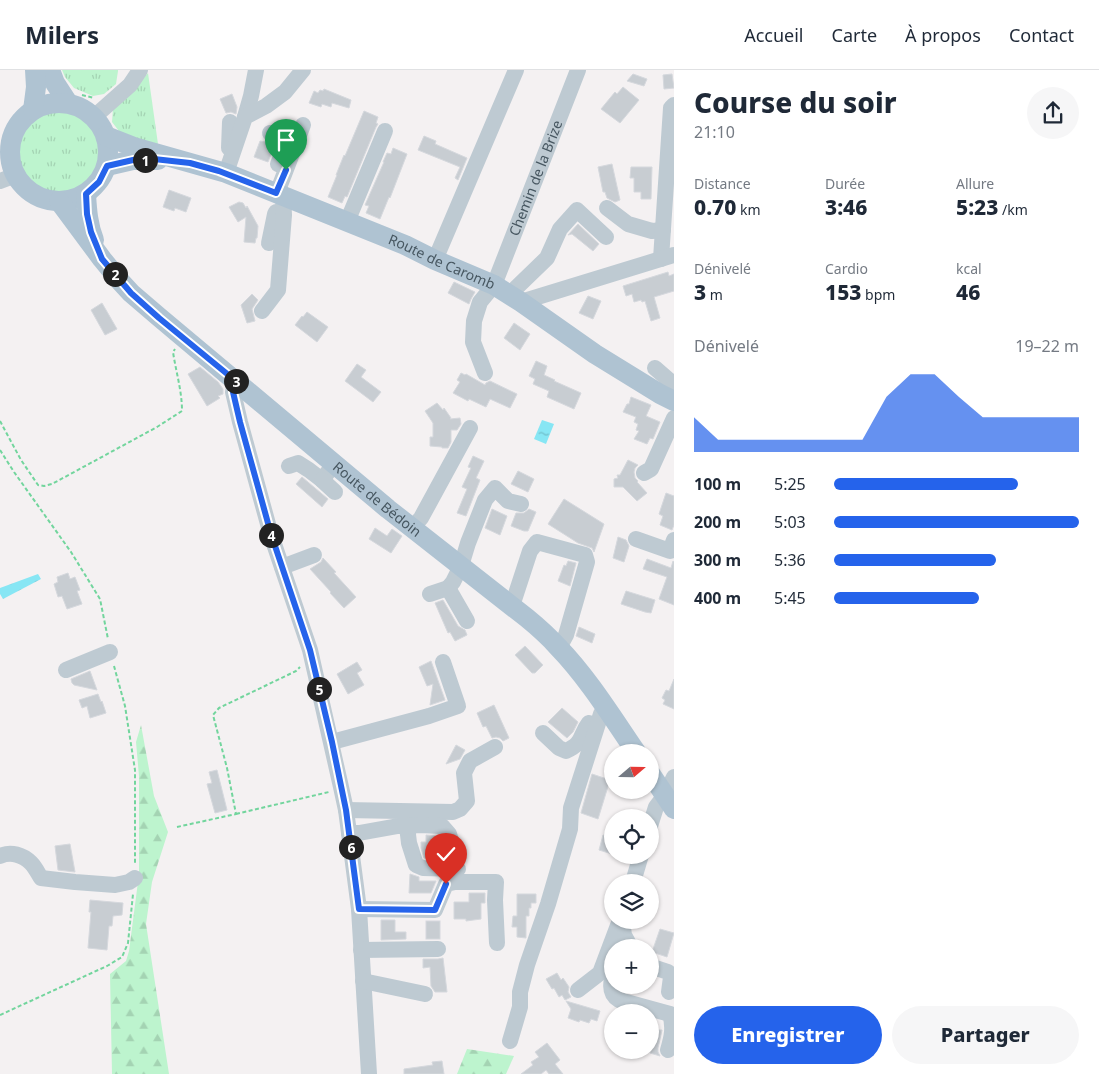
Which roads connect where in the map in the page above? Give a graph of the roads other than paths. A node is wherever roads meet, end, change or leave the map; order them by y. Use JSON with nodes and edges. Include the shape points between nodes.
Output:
{"nodes":[{"id":1,"x":35,"y":70,"type":"edge"},
{"id":2,"x":50,"y":70,"type":"edge"},
{"id":3,"x":123,"y":70,"type":"edge"},
{"id":4,"x":140,"y":70,"type":"edge"},
{"id":5,"x":256,"y":70,"type":"edge"},
{"id":6,"x":303,"y":70,"type":"edge"},
{"id":7,"x":516,"y":70,"type":"edge"},
{"id":8,"x":578,"y":70,"type":"edge"},
{"id":9,"x":130,"y":85,"type":"junction"},
{"id":10,"x":74,"y":98,"type":"junction"},
{"id":11,"x":674,"y":105,"type":"edge"},
{"id":12,"x":95,"y":108,"type":"junction"},
{"id":13,"x":33,"y":110,"type":"junction"},
{"id":14,"x":238,"y":120,"type":"junction"},
{"id":15,"x":303,"y":125,"type":"dead end"},
{"id":16,"x":9,"y":126,"type":"edge"},
{"id":17,"x":385,"y":131,"type":"dead end"},
{"id":18,"x":270,"y":133,"type":"dead end"},
{"id":19,"x":106,"y":136,"type":"junction"},
{"id":20,"x":190,"y":163,"type":"junction"},
{"id":21,"x":107,"y":166,"type":"junction"},
{"id":22,"x":7,"y":167,"type":"edge"},
{"id":23,"x":222,"y":172,"type":"junction"},
{"id":24,"x":86,"y":194,"type":"junction"},
{"id":25,"x":278,"y":195,"type":"junction"},
{"id":26,"x":59,"y":201,"type":"junction"},
{"id":27,"x":607,"y":208,"type":"dead end"},
{"id":28,"x":347,"y":222,"type":"junction"},
{"id":29,"x":663,"y":230,"type":"junction"},
{"id":30,"x":606,"y":237,"type":"dead end"},
{"id":31,"x":269,"y":243,"type":"dead end"},
{"id":32,"x":667,"y":257,"type":"edge"},
{"id":33,"x":102,"y":259,"type":"junction"},
{"id":34,"x":435,"y":260,"type":"junction"},
{"id":35,"x":494,"y":285,"type":"junction"},
{"id":36,"x":516,"y":299,"type":"junction"},
{"id":37,"x":262,"y":311,"type":"dead end"},
{"id":38,"x":655,"y":368,"type":"dead end"},
{"id":39,"x":485,"y":373,"type":"dead end"},
{"id":40,"x":237,"y":382,"type":"junction"},
{"id":41,"x":674,"y":382,"type":"edge"},
{"id":42,"x":674,"y":401,"type":"edge"},
{"id":43,"x":674,"y":418,"type":"edge"},
{"id":44,"x":470,"y":428,"type":"dead end"},
{"id":45,"x":473,"y":452,"type":"dead end"},
{"id":46,"x":334,"y":464,"type":"junction"},
{"id":47,"x":289,"y":466,"type":"dead end"},
{"id":48,"x":644,"y":473,"type":"dead end"},
{"id":49,"x":322,"y":480,"type":"junction"},
{"id":50,"x":335,"y":492,"type":"dead end"},
{"id":51,"x":521,"y":504,"type":"dead end"},
{"id":52,"x":417,"y":532,"type":"junction"},
{"id":53,"x":636,"y":539,"type":"dead end"},
{"id":54,"x":674,"y":540,"type":"edge"},
{"id":55,"x":314,"y":555,"type":"dead end"},
{"id":56,"x":461,"y":566,"type":"junction"},
{"id":57,"x":282,"y":567,"type":"junction"},
{"id":58,"x":448,"y":588,"type":"junction"},
{"id":59,"x":430,"y":594,"type":"dead end"},
{"id":60,"x":512,"y":606,"type":"junction"},
{"id":61,"x":467,"y":621,"type":"dead end"},
{"id":62,"x":559,"y":648,"type":"junction"},
{"id":63,"x":110,"y":652,"type":"road end"},
{"id":64,"x":443,"y":662,"type":"dead end"},
{"id":65,"x":66,"y":670,"type":"dead end"},
{"id":66,"x":603,"y":710,"type":"junction"},
{"id":67,"x":543,"y":733,"type":"dead end"},
{"id":68,"x":332,"y":742,"type":"junction"},
{"id":69,"x":630,"y":744,"type":"edge"},
{"id":70,"x":495,"y":747,"type":"dead end"},
{"id":71,"x":674,"y":777,"type":"edge"},
{"id":72,"x":659,"y":786,"type":"edge"},
{"id":73,"x":671,"y":804,"type":"edge"},
{"id":74,"x":655,"y":809,"type":"edge"},
{"id":75,"x":346,"y":810,"type":"junction"},
{"id":76,"x":408,"y":826,"type":"junction"},
{"id":77,"x":349,"y":833,"type":"junction"},
{"id":78,"x":453,"y":847,"type":"dead end"},
{"id":79,"x":0,"y":856,"type":"edge"},
{"id":80,"x":458,"y":869,"type":"dead end"},
{"id":81,"x":135,"y":878,"type":"road end"},
{"id":82,"x":359,"y":909,"type":"junction"},
{"id":83,"x":624,"y":934,"type":"edge"},
{"id":84,"x":497,"y":943,"type":"dead end"},
{"id":85,"x":438,"y":949,"type":"dead end"},
{"id":86,"x":361,"y":950,"type":"junction"},
{"id":87,"x":659,"y":969,"type":"edge"},
{"id":88,"x":363,"y":981,"type":"junction"},
{"id":89,"x":578,"y":990,"type":"dead end"},
{"id":90,"x":669,"y":992,"type":"dead end"},
{"id":91,"x":425,"y":994,"type":"dead end"},
{"id":92,"x":613,"y":994,"type":"edge"},
{"id":93,"x":510,"y":1041,"type":"dead end"},
{"id":94,"x":668,"y":1050,"type":"dead end"},
{"id":95,"x":369,"y":1074,"type":"edge"}],
"edges":[{"from":1,"to":13,"type":"main road"},
{"from":2,"to":10,"type":"main road","via":[[55,83]]},
{"from":3,"to":9,"type":"street"},
{"from":4,"to":9,"type":"street"},
{"from":5,"to":14,"type":"street","via":[[251,96]]},
{"from":6,"to":14,"type":"street","via":[[285,92]]},
{"from":7,"to":34,"type":"street"},
{"from":8,"to":35,"type":"street","name":"Chemin de la Brize"},
{"from":9,"to":12,"type":"street"},
{"from":10,"to":12,"type":"main road","via":[[82,108]]},
{"from":10,"to":13,"type":"main road"},
{"from":11,"to":29,"type":"street","via":[[671,108]]},
{"from":12,"to":19,"type":"main road"},
{"from":13,"to":16,"type":"main road"},
{"from":14,"to":23,"type":"street"},
{"from":15,"to":25,"type":"street"},
{"from":16,"to":22,"type":"main road","via":[[11,142]]},
{"from":17,"to":28,"type":"street"},
{"from":18,"to":25,"type":"street","via":[[281,138],[284,147]]},
{"from":19,"to":20,"type":"main road"},
{"from":19,"to":21,"type":"main road"},
{"from":20,"to":21,"type":"main road","via":[[154,159]]},
{"from":20,"to":23,"type":"main road","name":"Route de Caromb"},
{"from":21,"to":24,"type":"main road","via":[[99,182]]},
{"from":22,"to":26,"type":"main road","via":[[34,194]]},
{"from":23,"to":25,"type":"main road","name":"Route de Caromb"},
{"from":24,"to":26,"type":"main road"},
{"from":24,"to":33,"type":"main road","via":[[91,232]]},
{"from":25,"to":28,"type":"main road","name":"Route de Caromb"},
{"from":25,"to":31,"type":"street"},
{"from":25,"to":37,"type":"street","via":[[284,215],[278,290]]},
{"from":26,"to":33,"type":"main road"},
{"from":27,"to":29,"type":"street","via":[[628,224],[652,231]]},
{"from":28,"to":34,"type":"main road","name":"Route de Caromb"},
{"from":29,"to":32,"type":"street"},
{"from":30,"to":36,"type":"street","via":[[577,210],[560,229],[548,258],[516,288]]},
{"from":32,"to":36,"type":"street"},
{"from":33,"to":40,"type":"main road","name":"Route de Bédoin","via":[[131,293]]},
{"from":34,"to":35,"type":"main road","name":"Route de Caromb"},
{"from":35,"to":36,"type":"main road","name":"Route de Caromb"},
{"from":35,"to":39,"type":"street","name":"Chemin de la Brize","via":[[480,302],[474,321],[473,342]]},
{"from":36,"to":42,"type":"main road","name":"Route de Caromb","via":[[595,354]]},
{"from":38,"to":41,"type":"street"},
{"from":40,"to":46,"type":"main road","name":"Route de Bédoin"},
{"from":40,"to":57,"type":"street","via":[[234,400]]},
{"from":43,"to":48,"type":"street","via":[[651,469]]},
{"from":44,"to":52,"type":"street","via":[[421,518]]},
{"from":45,"to":52,"type":"street","via":[[468,452]]},
{"from":46,"to":49,"type":"street"},
{"from":46,"to":52,"type":"main road","name":"Route de Bédoin"},
{"from":47,"to":49,"type":"street","via":[[298,463]]},
{"from":49,"to":50,"type":"street"},
{"from":51,"to":56,"type":"street","via":[[508,501],[495,488],[485,500]]},
{"from":52,"to":56,"type":"main road","name":"Route de Bédoin"},
{"from":53,"to":54,"type":"street","via":[[670,551]]},
{"from":55,"to":57,"type":"street"},
{"from":56,"to":58,"type":"street"},
{"from":56,"to":60,"type":"main road","name":"Route de Bédoin"},
{"from":57,"to":68,"type":"street","via":[[310,650]]},
{"from":58,"to":59,"type":"street"},
{"from":58,"to":61,"type":"street"},
{"from":60,"to":62,"type":"main road","name":"Route de Bédoin"},
{"from":60,"to":62,"type":"street","via":[[530,551],[537,542],[584,555],[587,562],[566,635]]},
{"from":62,"to":66,"type":"main road","name":"Route de Bédoin"},
{"from":63,"to":65,"type":"street"},
{"from":64,"to":68,"type":"street","via":[[458,706]]},
{"from":66,"to":67,"type":"street","via":[[590,721],[574,748],[566,751],[559,748]]},
{"from":66,"to":69,"type":"main road","name":"Route de Bédoin"},
{"from":66,"to":93,"type":"street","via":[[571,808],[570,829],[527,965]]},
{"from":68,"to":75,"type":"street"},
{"from":70,"to":75,"type":"street","via":[[470,761],[464,773],[467,802],[460,809],[452,812]]},
{"from":71,"to":73,"type":"street"},
{"from":72,"to":73,"type":"main road"},
{"from":73,"to":74,"type":"street"},
{"from":75,"to":77,"type":"street"},
{"from":76,"to":77,"type":"street"},
{"from":76,"to":78,"type":"street","via":[[442,826]]},
{"from":76,"to":80,"type":"street","via":[[416,865]]},
{"from":77,"to":82,"type":"street"},
{"from":79,"to":81,"type":"street","via":[[16,853],[32,863],[41,878],[115,885]]},
{"from":82,"to":84,"type":"street","via":[[435,910],[446,884],[496,882]]},
{"from":82,"to":86,"type":"street"},
{"from":83,"to":89,"type":"street","via":[[600,973]]},
{"from":85,"to":86,"type":"street"},
{"from":86,"to":88,"type":"street"},
{"from":87,"to":90,"type":"street","via":[[671,977]]},
{"from":88,"to":91,"type":"street"},
{"from":88,"to":95,"type":"street"},
{"from":92,"to":94,"type":"street","via":[[619,1000],[670,1014],[673,1033]]}]}
